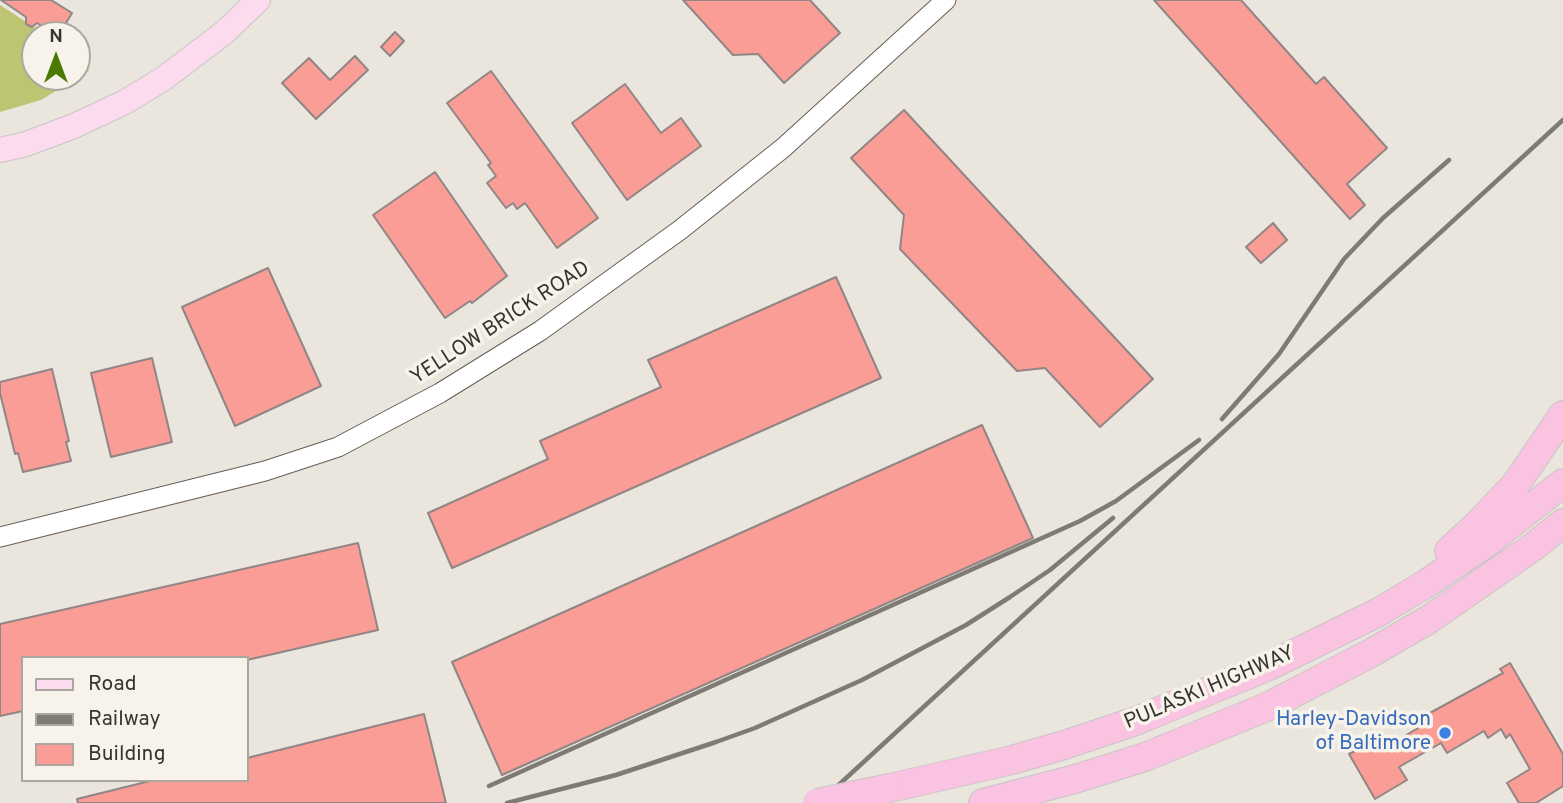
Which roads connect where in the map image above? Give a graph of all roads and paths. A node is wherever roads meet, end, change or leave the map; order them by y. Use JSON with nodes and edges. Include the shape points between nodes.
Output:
{"nodes":[{"id":1,"x":258,"y":0,"type":"edge"},
{"id":2,"x":946,"y":0,"type":"edge"},
{"id":3,"x":0,"y":150,"type":"edge"},
{"id":4,"x":1563,"y":415,"type":"edge"},
{"id":5,"x":1563,"y":483,"type":"edge"},
{"id":6,"x":1563,"y":523,"type":"edge"},
{"id":7,"x":0,"y":537,"type":"edge"},
{"id":8,"x":1383,"y":609,"type":"junction"},
{"id":9,"x":1393,"y":641,"type":"junction"},
{"id":10,"x":817,"y":803,"type":"edge"},
{"id":11,"x":983,"y":803,"type":"edge"}],
"edges":[{"from":1,"to":3,"type":"main road","via":[[225,32],[125,102],[74,126]]},
{"from":2,"to":7,"type":"street","name":"YELLOW BRICK ROAD","via":[[783,148],[680,230],[540,331],[418,405],[338,447],[265,471]]},
{"from":4,"to":8,"type":"highway","via":[[1536,458],[1498,504]]},
{"from":5,"to":8,"type":"highway","name":"PULASKI HIGHWAY","via":[[1488,542]]},
{"from":6,"to":9,"type":"highway","name":"PULASKI HIGHWAY"},
{"from":8,"to":9,"type":"highway"},
{"from":8,"to":10,"type":"highway","name":"PULASKI HIGHWAY","bridge":true,"via":[[1269,666],[1133,722],[1012,760]]},
{"from":9,"to":11,"type":"highway","name":"PULASKI HIGHWAY","via":[[1269,706],[1201,735],[1075,779]]}]}
